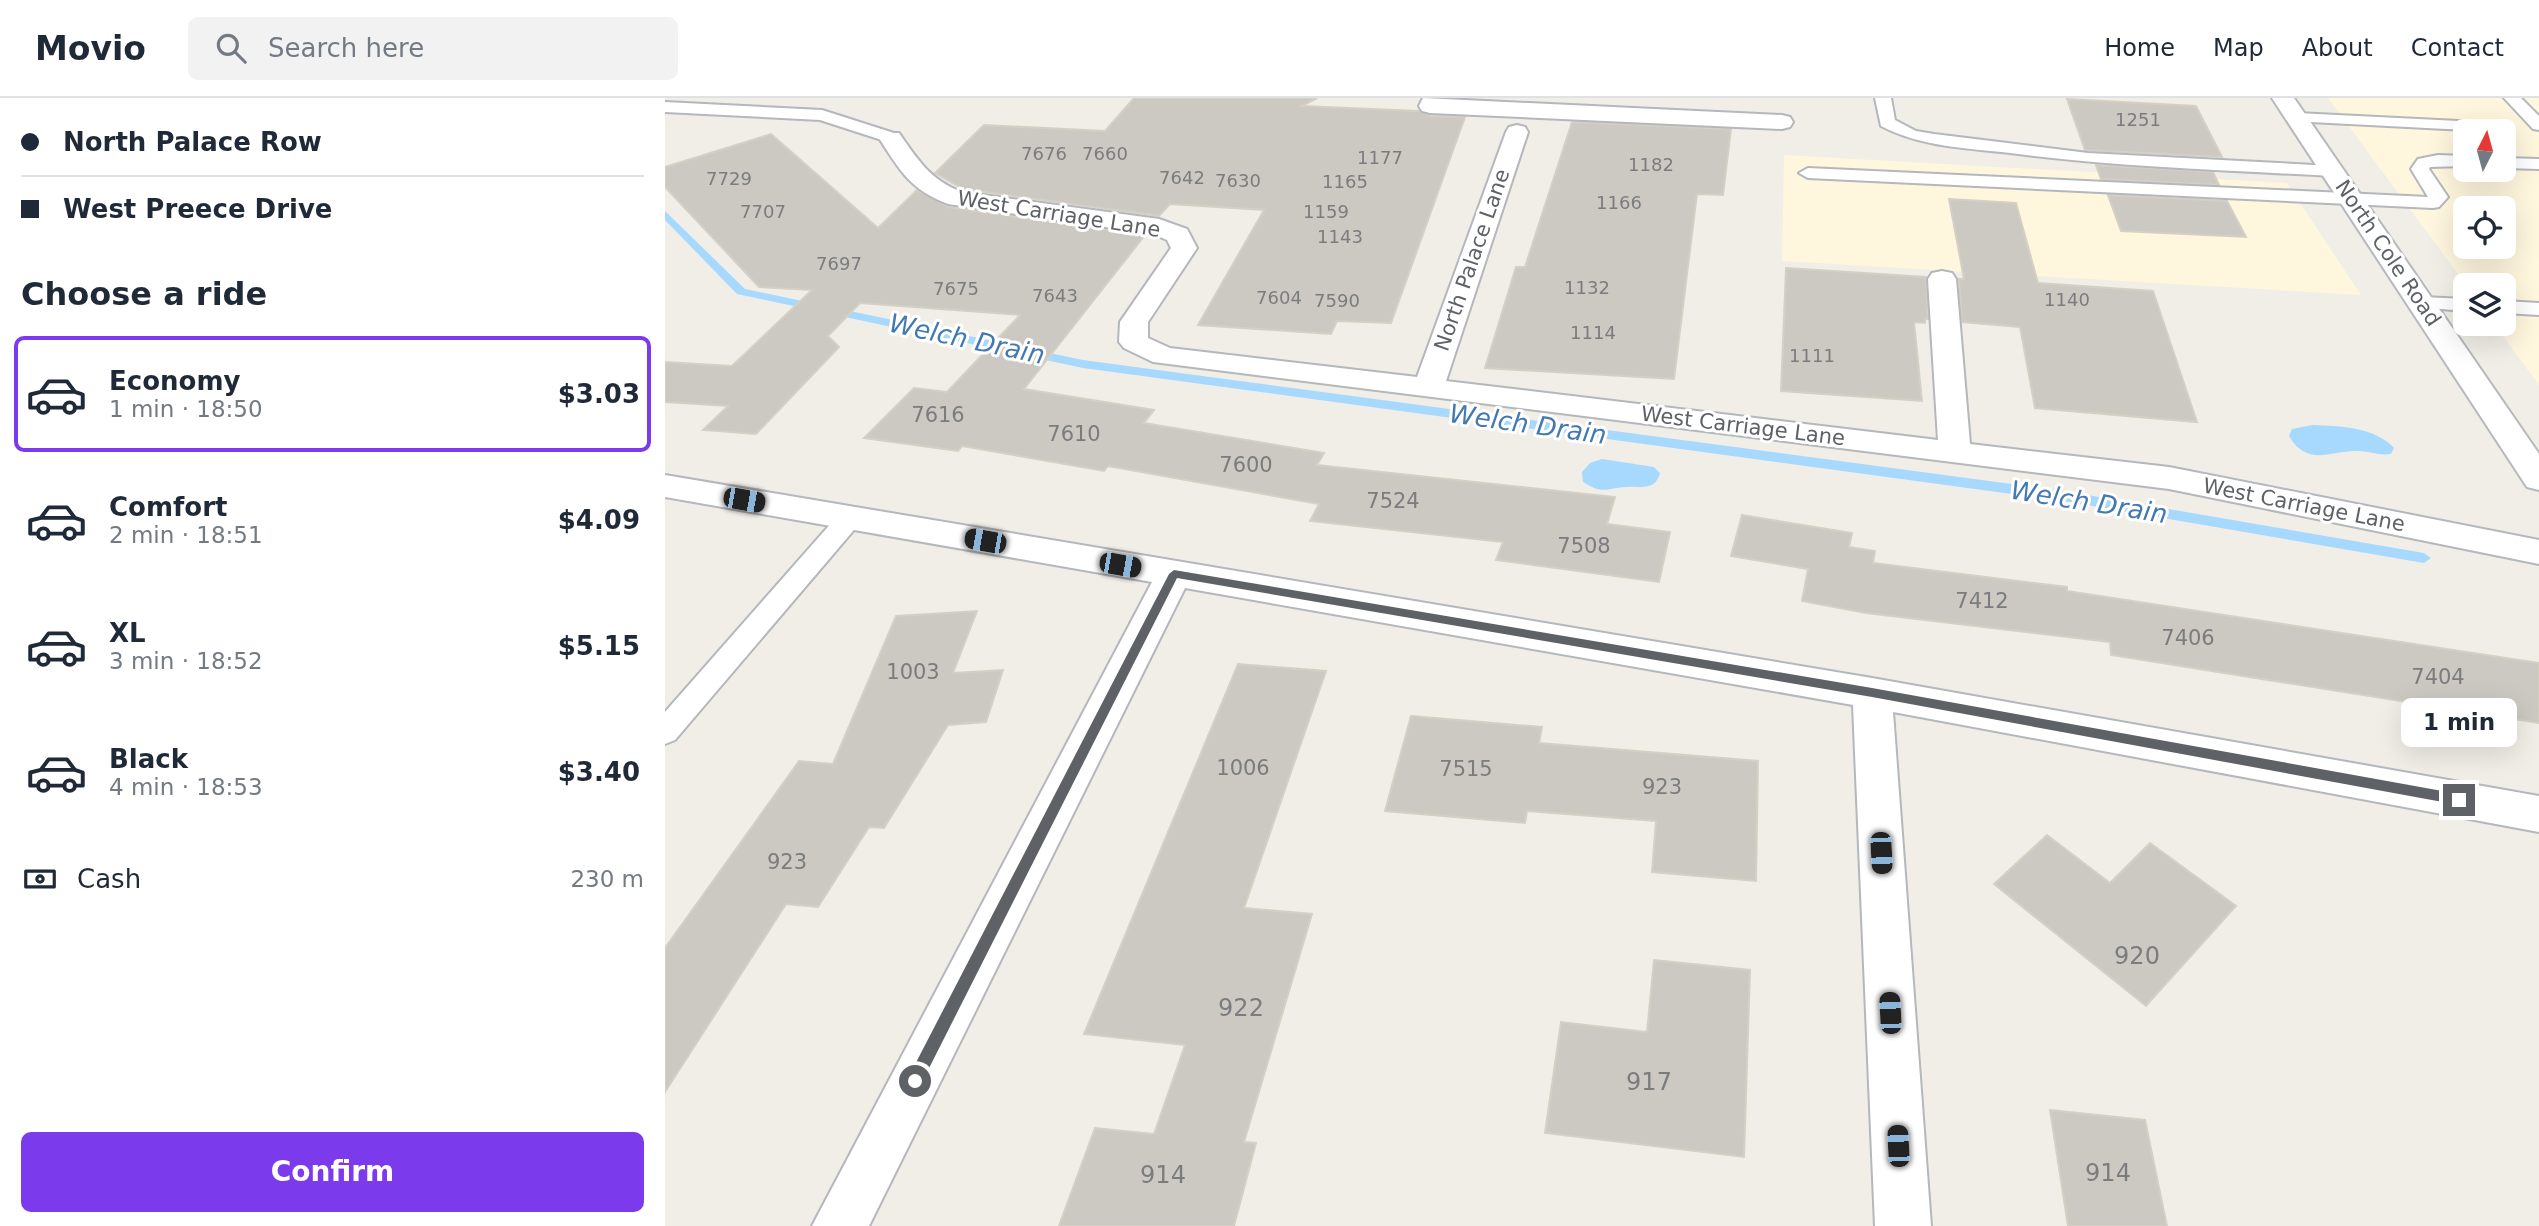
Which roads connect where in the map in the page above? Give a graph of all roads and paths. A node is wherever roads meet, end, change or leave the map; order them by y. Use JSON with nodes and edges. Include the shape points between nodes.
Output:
{"nodes":[{"id":1,"x":1434,"y":98,"type":"edge"},
{"id":2,"x":1884,"y":98,"type":"edge"},
{"id":3,"x":2283,"y":98,"type":"edge"},
{"id":4,"x":2512,"y":98,"type":"edge"},
{"id":5,"x":665,"y":107,"type":"edge"},
{"id":6,"x":2535,"y":117,"type":"edge"},
{"id":7,"x":2297,"y":118,"type":"junction"},
{"id":8,"x":1782,"y":122,"type":"dead end"},
{"id":9,"x":2453,"y":126,"type":"edge"},
{"id":10,"x":1517,"y":132,"type":"dead end"},
{"id":11,"x":891,"y":138,"type":"joint"},
{"id":12,"x":2453,"y":161,"type":"edge"},
{"id":13,"x":2517,"y":163,"type":"edge"},
{"id":14,"x":2539,"y":164,"type":"edge"},
{"id":15,"x":2333,"y":171,"type":"junction"},
{"id":16,"x":1808,"y":173,"type":"dead end"},
{"id":17,"x":2351,"y":199,"type":"junction"},
{"id":18,"x":1942,"y":279,"type":"dead end"},
{"id":19,"x":2422,"y":303,"type":"junction"},
{"id":20,"x":2453,"y":304,"type":"edge"},
{"id":21,"x":2516,"y":308,"type":"edge"},
{"id":22,"x":2539,"y":309,"type":"edge"},
{"id":23,"x":1428,"y":388,"type":"junction"},
{"id":24,"x":1955,"y":452,"type":"junction"},
{"id":25,"x":2538,"y":476,"type":"edge"},
{"id":26,"x":665,"y":486,"type":"edge"},
{"id":27,"x":850,"y":518,"type":"junction"},
{"id":28,"x":2539,"y":552,"type":"edge"},
{"id":29,"x":1174,"y":574,"type":"junction"},
{"id":30,"x":1872,"y":692,"type":"junction"},
{"id":31,"x":665,"y":732,"type":"edge"},
{"id":32,"x":2539,"y":814,"type":"edge"},
{"id":33,"x":840,"y":1226,"type":"edge"},
{"id":34,"x":1903,"y":1226,"type":"edge"}],
"edges":[{"from":1,"to":8,"type":"street","via":[[1430,106]]},
{"from":2,"to":15,"type":"lane","via":[[1888,123],[1911,135],[1934,139],[2088,158]]},
{"from":3,"to":7,"type":"street","name":"North Cole Road"},
{"from":4,"to":6,"type":"lane"},
{"from":5,"to":11,"type":"lane","via":[[822,116]]},
{"from":7,"to":9,"type":"lane"},
{"from":7,"to":15,"type":"street","name":"North Cole Road"},
{"from":10,"to":23,"type":"street","name":"North Palace Lane"},
{"from":11,"to":23,"type":"street","name":"West Carriage Lane","via":[[924,184],[957,199],[1159,227],[1178,235],[1184,248],[1134,322],[1134,342],[1163,356]]},
{"from":12,"to":17,"type":"lane","via":[[2424,163],[2420,169],[2439,197],[2433,203]]},
{"from":13,"to":14,"type":"lane"},
{"from":15,"to":17,"type":"street","name":"North Cole Road"},
{"from":16,"to":17,"type":"lane"},
{"from":17,"to":19,"type":"street","name":"North Cole Road"},
{"from":18,"to":24,"type":"street"},
{"from":19,"to":20,"type":"lane"},
{"from":19,"to":25,"type":"street","name":"North Cole Road"},
{"from":21,"to":22,"type":"lane"},
{"from":23,"to":24,"type":"street","name":"West Carriage Lane"},
{"from":24,"to":28,"type":"street","name":"West Carriage Lane","via":[[2169,478]]},
{"from":26,"to":27,"type":"street"},
{"from":27,"to":29,"type":"street"},
{"from":27,"to":31,"type":"lane"},
{"from":29,"to":30,"type":"street"},
{"from":29,"to":33,"type":"street"},
{"from":30,"to":32,"type":"street"},
{"from":30,"to":34,"type":"street"}]}
